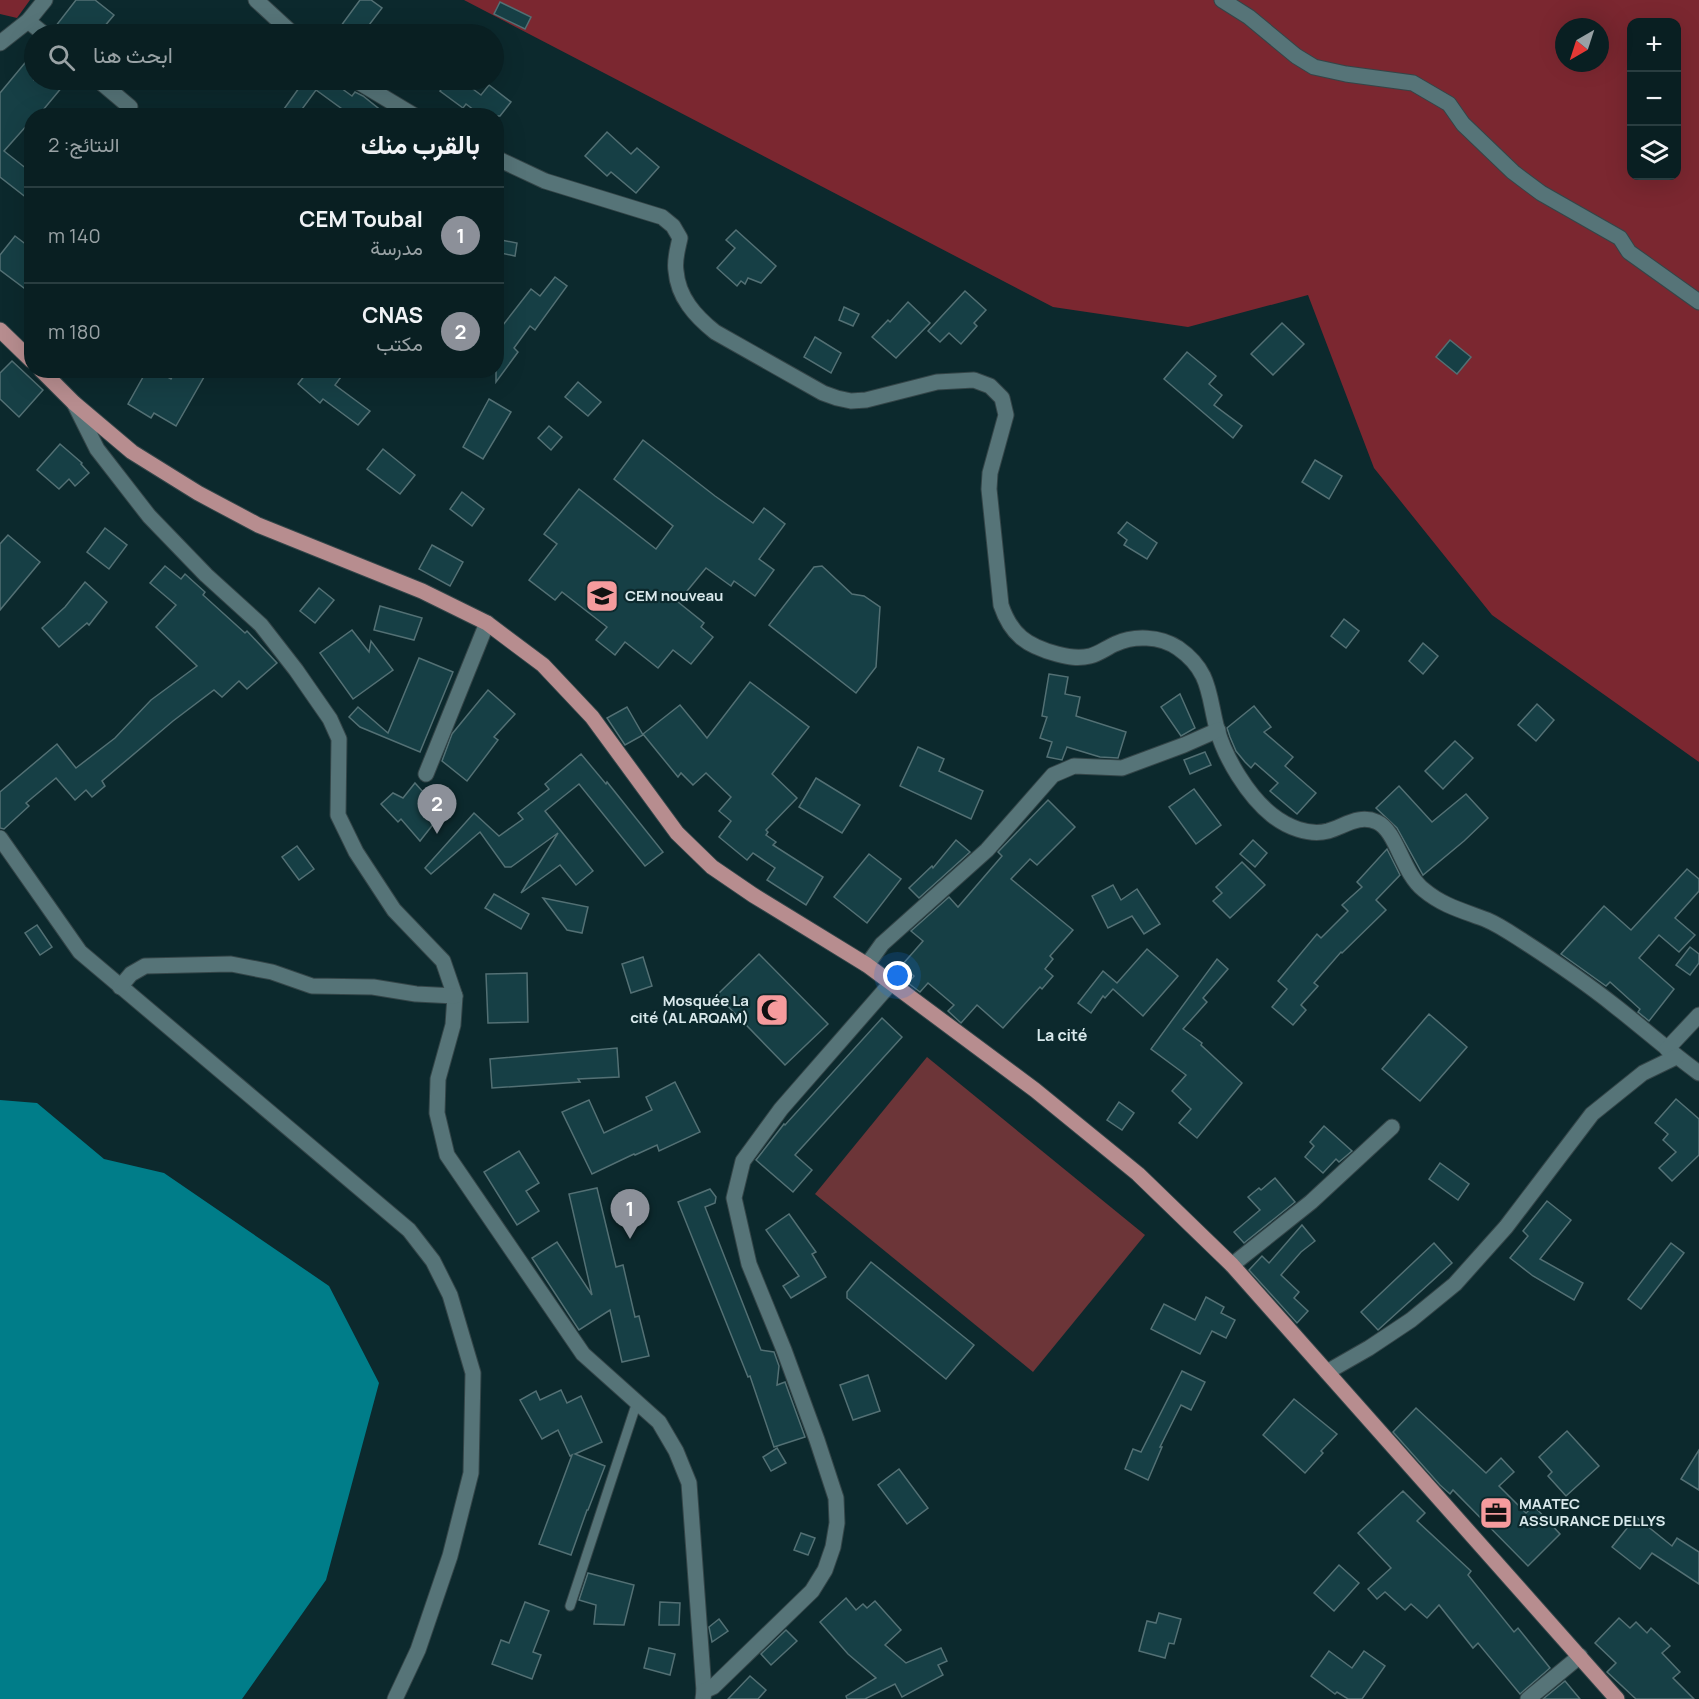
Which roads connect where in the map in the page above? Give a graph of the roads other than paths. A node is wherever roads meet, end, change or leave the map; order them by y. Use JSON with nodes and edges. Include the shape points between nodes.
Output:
{"nodes":[{"id":1,"x":45,"y":0,"type":"edge"},
{"id":2,"x":256,"y":0,"type":"edge"},
{"id":3,"x":1222,"y":0,"type":"edge"},
{"id":4,"x":28,"y":21,"type":"junction"},
{"id":5,"x":24,"y":24,"type":"edge"},
{"id":6,"x":24,"y":24,"type":"edge"},
{"id":7,"x":32,"y":24,"type":"edge"},
{"id":8,"x":282,"y":24,"type":"edge"},
{"id":9,"x":0,"y":43,"type":"edge"},
{"id":10,"x":110,"y":90,"type":"edge"},
{"id":11,"x":372,"y":90,"type":"edge"},
{"id":12,"x":130,"y":107,"type":"dead end"},
{"id":13,"x":402,"y":108,"type":"edge"},
{"id":14,"x":504,"y":162,"type":"edge"},
{"id":15,"x":1699,"y":302,"type":"edge"},
{"id":16,"x":0,"y":330,"type":"edge"},
{"id":17,"x":24,"y":353,"type":"edge"},
{"id":18,"x":49,"y":378,"type":"edge"},
{"id":19,"x":74,"y":403,"type":"junction"},
{"id":20,"x":487,"y":622,"type":"junction"},
{"id":21,"x":1218,"y":730,"type":"junction"},
{"id":22,"x":426,"y":774,"type":"dead end"},
{"id":23,"x":0,"y":838,"type":"edge"},
{"id":24,"x":867,"y":965,"type":"junction"},
{"id":25,"x":891,"y":983,"type":"junction"},
{"id":26,"x":120,"y":987,"type":"junction"},
{"id":27,"x":455,"y":996,"type":"junction"},
{"id":28,"x":1699,"y":1015,"type":"edge"},
{"id":29,"x":1672,"y":1053,"type":"junction"},
{"id":30,"x":1699,"y":1073,"type":"edge"},
{"id":31,"x":1392,"y":1127,"type":"dead end"},
{"id":32,"x":1232,"y":1265,"type":"junction"},
{"id":33,"x":1327,"y":1372,"type":"junction"},
{"id":34,"x":637,"y":1402,"type":"junction"},
{"id":35,"x":570,"y":1606,"type":"dead end"},
{"id":36,"x":1580,"y":1656,"type":"junction"},
{"id":37,"x":704,"y":1695,"type":"edge"},
{"id":38,"x":395,"y":1699,"type":"edge"},
{"id":39,"x":1528,"y":1699,"type":"edge"},
{"id":40,"x":1617,"y":1699,"type":"edge"}],
"edges":[{"from":1,"to":4,"type":"street"},
{"from":2,"to":8,"type":"street"},
{"from":3,"to":15,"type":"street","via":[[1314,67],[1413,83],[1449,104],[1513,172],[1541,193],[1620,238],[1629,252]]},
{"from":4,"to":6,"type":"street"},
{"from":4,"to":7,"type":"street"},
{"from":5,"to":9,"type":"street"},
{"from":10,"to":12,"type":"street"},
{"from":11,"to":13,"type":"street"},
{"from":14,"to":21,"type":"street","via":[[544,182],[668,221],[680,238],[675,269],[680,288],[700,320],[823,393],[859,400],[937,382],[974,380],[990,386],[1002,398],[1005,410],[989,489],[1001,605],[1012,628],[1031,645],[1068,657],[1092,655],[1131,639],[1147,638],[1176,647],[1202,673],[1210,690]]},
{"from":16,"to":17,"type":"main road"},
{"from":18,"to":19,"type":"main road"},
{"from":19,"to":20,"type":"main road","via":[[132,452],[258,525],[422,591]]},
{"from":19,"to":27,"type":"street","via":[[97,449],[149,516],[261,626],[330,719],[339,739],[338,815],[356,852],[394,910],[443,961]]},
{"from":20,"to":22,"type":"street"},
{"from":20,"to":24,"type":"main road","via":[[543,665],[592,717],[677,833],[712,867]]},
{"from":21,"to":24,"type":"street","via":[[1122,768],[1074,766],[1053,775],[987,850],[882,944]]},
{"from":21,"to":29,"type":"street","via":[[1238,776],[1272,816],[1295,829],[1310,832],[1331,830],[1354,820],[1377,822],[1389,831],[1409,875],[1421,888],[1451,908],[1489,921],[1524,941],[1614,1005]]},
{"from":23,"to":26,"type":"street","via":[[80,952]]},
{"from":24,"to":25,"type":"main road"},
{"from":25,"to":32,"type":"main road","via":[[1035,1090],[1129,1167]]},
{"from":25,"to":37,"type":"street","via":[[781,1109],[743,1161],[734,1198],[749,1263],[817,1440],[836,1498],[837,1523],[825,1570],[812,1591]]},
{"from":26,"to":27,"type":"street","via":[[145,966],[231,964],[272,972],[312,986],[373,987]]},
{"from":26,"to":38,"type":"street","via":[[409,1230],[433,1261],[450,1295],[473,1373],[471,1473],[450,1556],[422,1639]]},
{"from":27,"to":34,"type":"street","via":[[453,1025],[438,1079],[437,1113],[447,1155],[583,1354]]},
{"from":28,"to":29,"type":"street"},
{"from":29,"to":30,"type":"street"},
{"from":29,"to":33,"type":"street","via":[[1592,1114],[1506,1227],[1455,1284],[1411,1320]]},
{"from":31,"to":32,"type":"street","via":[[1311,1202]]},
{"from":32,"to":33,"type":"main road"},
{"from":33,"to":36,"type":"main road"},
{"from":34,"to":35,"type":"lane"},
{"from":34,"to":37,"type":"street","via":[[659,1422],[689,1483]]},
{"from":36,"to":39,"type":"street"},
{"from":36,"to":40,"type":"main road"}]}
